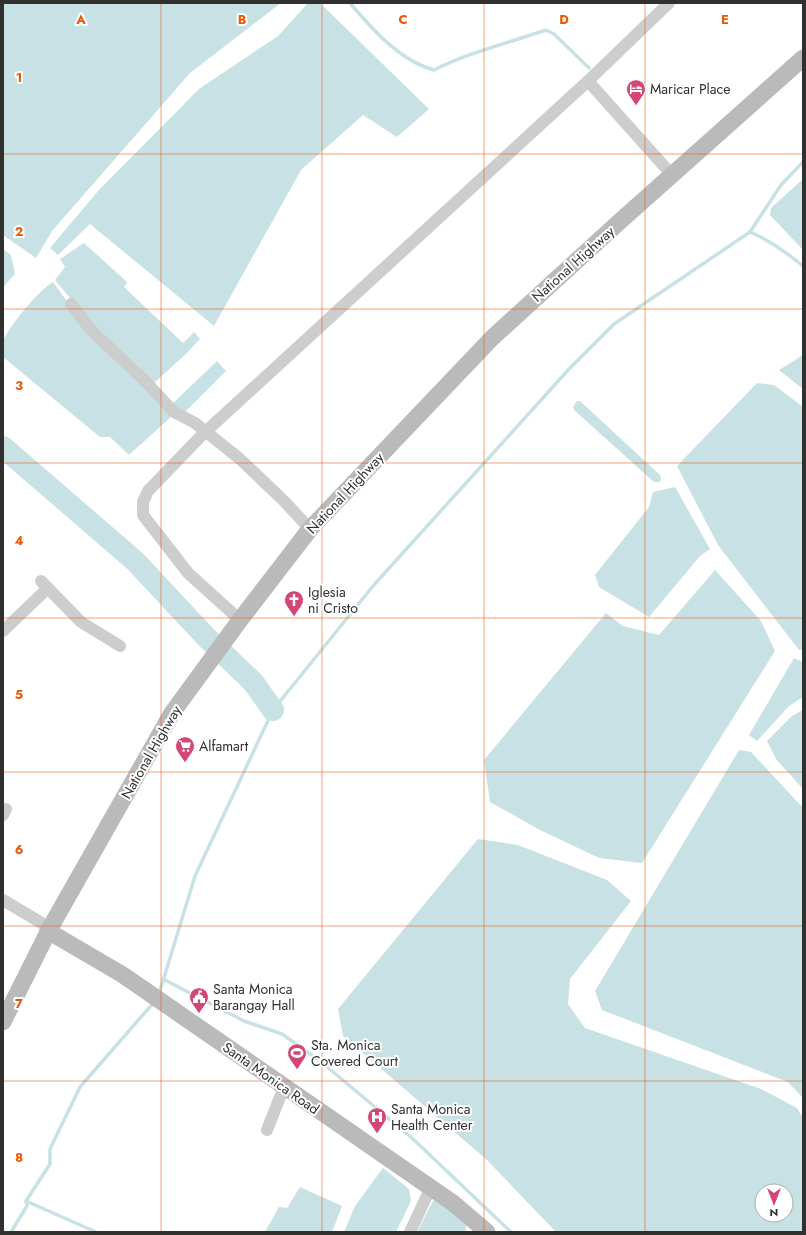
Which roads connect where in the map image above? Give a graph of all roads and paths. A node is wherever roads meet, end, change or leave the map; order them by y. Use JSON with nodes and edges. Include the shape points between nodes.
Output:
{"nodes":[{"id":1,"x":669,"y":3,"type":"edge"},
{"id":2,"x":803,"y":58,"type":"edge"},
{"id":3,"x":588,"y":81,"type":"junction"},
{"id":4,"x":672,"y":175,"type":"junction"},
{"id":5,"x":71,"y":304,"type":"dead end"},
{"id":6,"x":206,"y":432,"type":"junction"},
{"id":7,"x":310,"y":529,"type":"junction"},
{"id":8,"x":239,"y":621,"type":"junction"},
{"id":9,"x":3,"y":631,"type":"edge"},
{"id":10,"x":120,"y":646,"type":"dead end"},
{"id":11,"x":3,"y":900,"type":"edge"},
{"id":12,"x":49,"y":930,"type":"junction"},
{"id":13,"x":3,"y":1022,"type":"edge"},
{"id":14,"x":284,"y":1087,"type":"junction"},
{"id":15,"x":267,"y":1130,"type":"dead end"},
{"id":16,"x":431,"y":1187,"type":"junction"},
{"id":17,"x":480,"y":1229,"type":"edge"},
{"id":18,"x":410,"y":1232,"type":"edge"}],
"edges":[{"from":1,"to":3,"type":"street"},
{"from":2,"to":4,"type":"main road","name":"National Highway"},
{"from":3,"to":4,"type":"street"},
{"from":3,"to":6,"type":"street"},
{"from":4,"to":7,"type":"main road","name":"National Highway","via":[[492,338]]},
{"from":5,"to":6,"type":"street","via":[[91,330],[174,412]]},
{"from":6,"to":7,"type":"street","via":[[240,459]]},
{"from":6,"to":8,"type":"street","via":[[148,491],[142,502],[143,515],[188,573]]},
{"from":7,"to":8,"type":"main road","name":"National Highway"},
{"from":8,"to":12,"type":"main road","name":"National Highway","via":[[172,713]]},
{"from":9,"to":10,"type":"street","via":[[45,584],[86,625]]},
{"from":11,"to":12,"type":"street"},
{"from":12,"to":13,"type":"main road","name":"National Highway"},
{"from":12,"to":14,"type":"main road","name":"Santa Monica Road","via":[[123,975]]},
{"from":14,"to":15,"type":"street"},
{"from":14,"to":16,"type":"main road","name":"Santa Monica Road"},
{"from":16,"to":17,"type":"main road","name":"Santa Monica Road","via":[[453,1202]]},
{"from":16,"to":18,"type":"street"}]}
